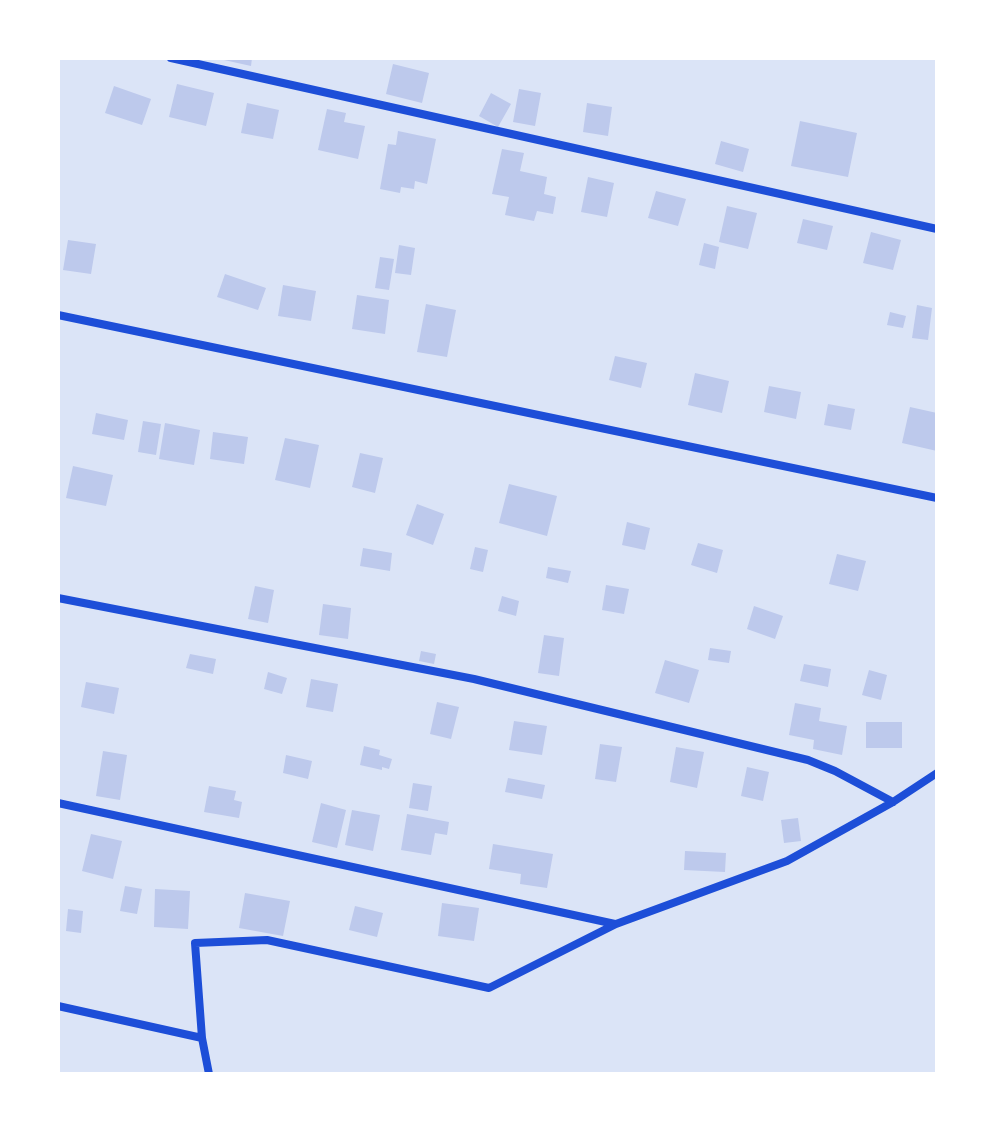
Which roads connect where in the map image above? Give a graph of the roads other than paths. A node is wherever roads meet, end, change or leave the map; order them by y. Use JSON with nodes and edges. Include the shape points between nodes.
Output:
{"nodes":[{"id":1,"x":171,"y":58,"type":"edge"},
{"id":2,"x":937,"y":229,"type":"edge"},
{"id":3,"x":58,"y":315,"type":"edge"},
{"id":4,"x":937,"y":498,"type":"edge"},
{"id":5,"x":58,"y":598,"type":"edge"},
{"id":6,"x":937,"y":773,"type":"edge"},
{"id":7,"x":893,"y":802,"type":"junction"},
{"id":8,"x":58,"y":803,"type":"edge"},
{"id":9,"x":616,"y":924,"type":"junction"},
{"id":10,"x":58,"y":1006,"type":"edge"},
{"id":11,"x":202,"y":1038,"type":"junction"},
{"id":12,"x":209,"y":1074,"type":"edge"}],
"edges":[{"from":1,"to":2,"type":"street"},
{"from":3,"to":4,"type":"street"},
{"from":5,"to":7,"type":"street","via":[[474,679],[808,760]]},
{"from":6,"to":7,"type":"street"},
{"from":7,"to":9,"type":"street","via":[[787,861]]},
{"from":8,"to":9,"type":"street"},
{"from":9,"to":11,"type":"street","via":[[489,988],[267,940],[195,943]]},
{"from":10,"to":11,"type":"street"},
{"from":11,"to":12,"type":"street"}]}
